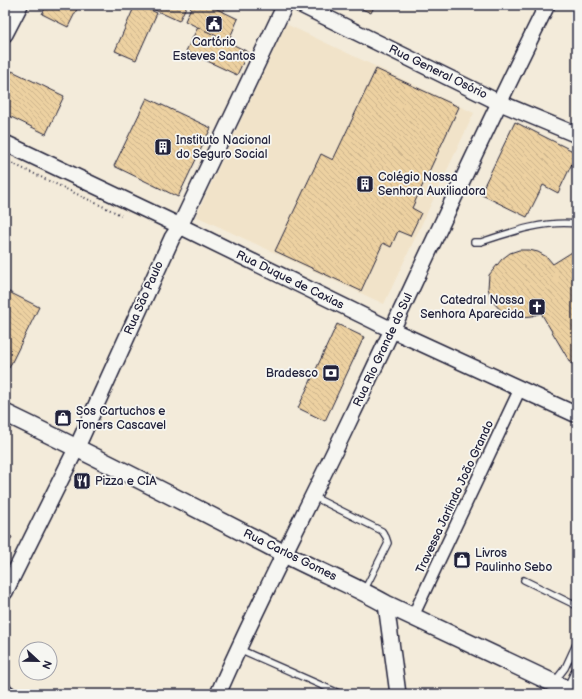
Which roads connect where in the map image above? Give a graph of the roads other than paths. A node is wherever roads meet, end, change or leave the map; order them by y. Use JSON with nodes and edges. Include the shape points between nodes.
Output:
{"nodes":[{"id":1,"x":20,"y":5,"type":"edge"},
{"id":2,"x":285,"y":5,"type":"edge"},
{"id":3,"x":301,"y":5,"type":"edge"},
{"id":4,"x":547,"y":5,"type":"edge"},
{"id":5,"x":5,"y":34,"type":"edge"},
{"id":6,"x":498,"y":102,"type":"junction"},
{"id":7,"x":577,"y":135,"type":"edge"},
{"id":8,"x":5,"y":143,"type":"edge"},
{"id":9,"x":577,"y":224,"type":"edge"},
{"id":10,"x":180,"y":226,"type":"junction"},
{"id":11,"x":474,"y":242,"type":"dead end"},
{"id":12,"x":392,"y":330,"type":"junction"},
{"id":13,"x":520,"y":388,"type":"junction"},
{"id":14,"x":5,"y":412,"type":"edge"},
{"id":15,"x":577,"y":415,"type":"edge"},
{"id":16,"x":77,"y":447,"type":"junction"},
{"id":17,"x":313,"y":497,"type":"junction"},
{"id":18,"x":285,"y":554,"type":"junction"},
{"id":19,"x":524,"y":580,"type":"dead end"},
{"id":20,"x":364,"y":591,"type":"junction"},
{"id":21,"x":5,"y":592,"type":"edge"},
{"id":22,"x":386,"y":604,"type":"junction"},
{"id":23,"x":577,"y":606,"type":"edge"},
{"id":24,"x":413,"y":616,"type":"junction"},
{"id":25,"x":577,"y":642,"type":"edge"},
{"id":26,"x":238,"y":649,"type":"junction"},
{"id":27,"x":577,"y":666,"type":"edge"},
{"id":28,"x":566,"y":688,"type":"edge"},
{"id":29,"x":218,"y":694,"type":"edge"},
{"id":30,"x":341,"y":694,"type":"edge"},
{"id":31,"x":398,"y":694,"type":"edge"}],
"edges":[{"from":1,"to":5,"type":"main road"},
{"from":2,"to":10,"type":"main road","name":"Rua São Paulo"},
{"from":3,"to":6,"type":"main road","name":"Rua General Osório"},
{"from":4,"to":6,"type":"main road","name":"Rua Rio Grande do Sul"},
{"from":6,"to":7,"type":"main road","name":"Rua General Osório"},
{"from":6,"to":12,"type":"main road","name":"Rua Rio Grande do Sul"},
{"from":8,"to":10,"type":"main road","name":"Rua Duque de Caxias"},
{"from":9,"to":11,"type":"lane","via":[[564,222],[527,228]]},
{"from":10,"to":12,"type":"main road","name":"Rua Duque de Caxias"},
{"from":10,"to":16,"type":"main road","name":"Rua São Paulo","via":[[172,238]]},
{"from":12,"to":13,"type":"main road","name":"Rua Duque de Caxias"},
{"from":12,"to":17,"type":"main road","name":"Rua Rio Grande do Sul"},
{"from":13,"to":15,"type":"main road","name":"Rua Duque de Caxias"},
{"from":13,"to":24,"type":"street","name":"Travessa Jarlindo João Grando"},
{"from":14,"to":16,"type":"main road","name":"Rua Carlos Gomes"},
{"from":16,"to":18,"type":"main road","name":"Rua Carlos Gomes"},
{"from":16,"to":21,"type":"main road","name":"Rua São Paulo"},
{"from":17,"to":18,"type":"main road","name":"Rua Rio Grande do Sul"},
{"from":17,"to":20,"type":"lane","via":[[382,532],[386,537],[388,543]]},
{"from":18,"to":20,"type":"main road","name":"Rua Carlos Gomes"},
{"from":18,"to":26,"type":"main road","name":"Rua Rio Grande do Sul"},
{"from":19,"to":23,"type":"lane"},
{"from":20,"to":22,"type":"main road","name":"Rua Carlos Gomes"},
{"from":22,"to":24,"type":"main road","name":"Rua Carlos Gomes"},
{"from":22,"to":31,"type":"main road"},
{"from":24,"to":28,"type":"main road","name":"Rua Carlos Gomes"},
{"from":25,"to":28,"type":"lane","via":[[565,668]]},
{"from":26,"to":29,"type":"main road","name":"Rua Rio Grande do Sul"},
{"from":26,"to":30,"type":"lane"},
{"from":27,"to":28,"type":"lane"}]}
